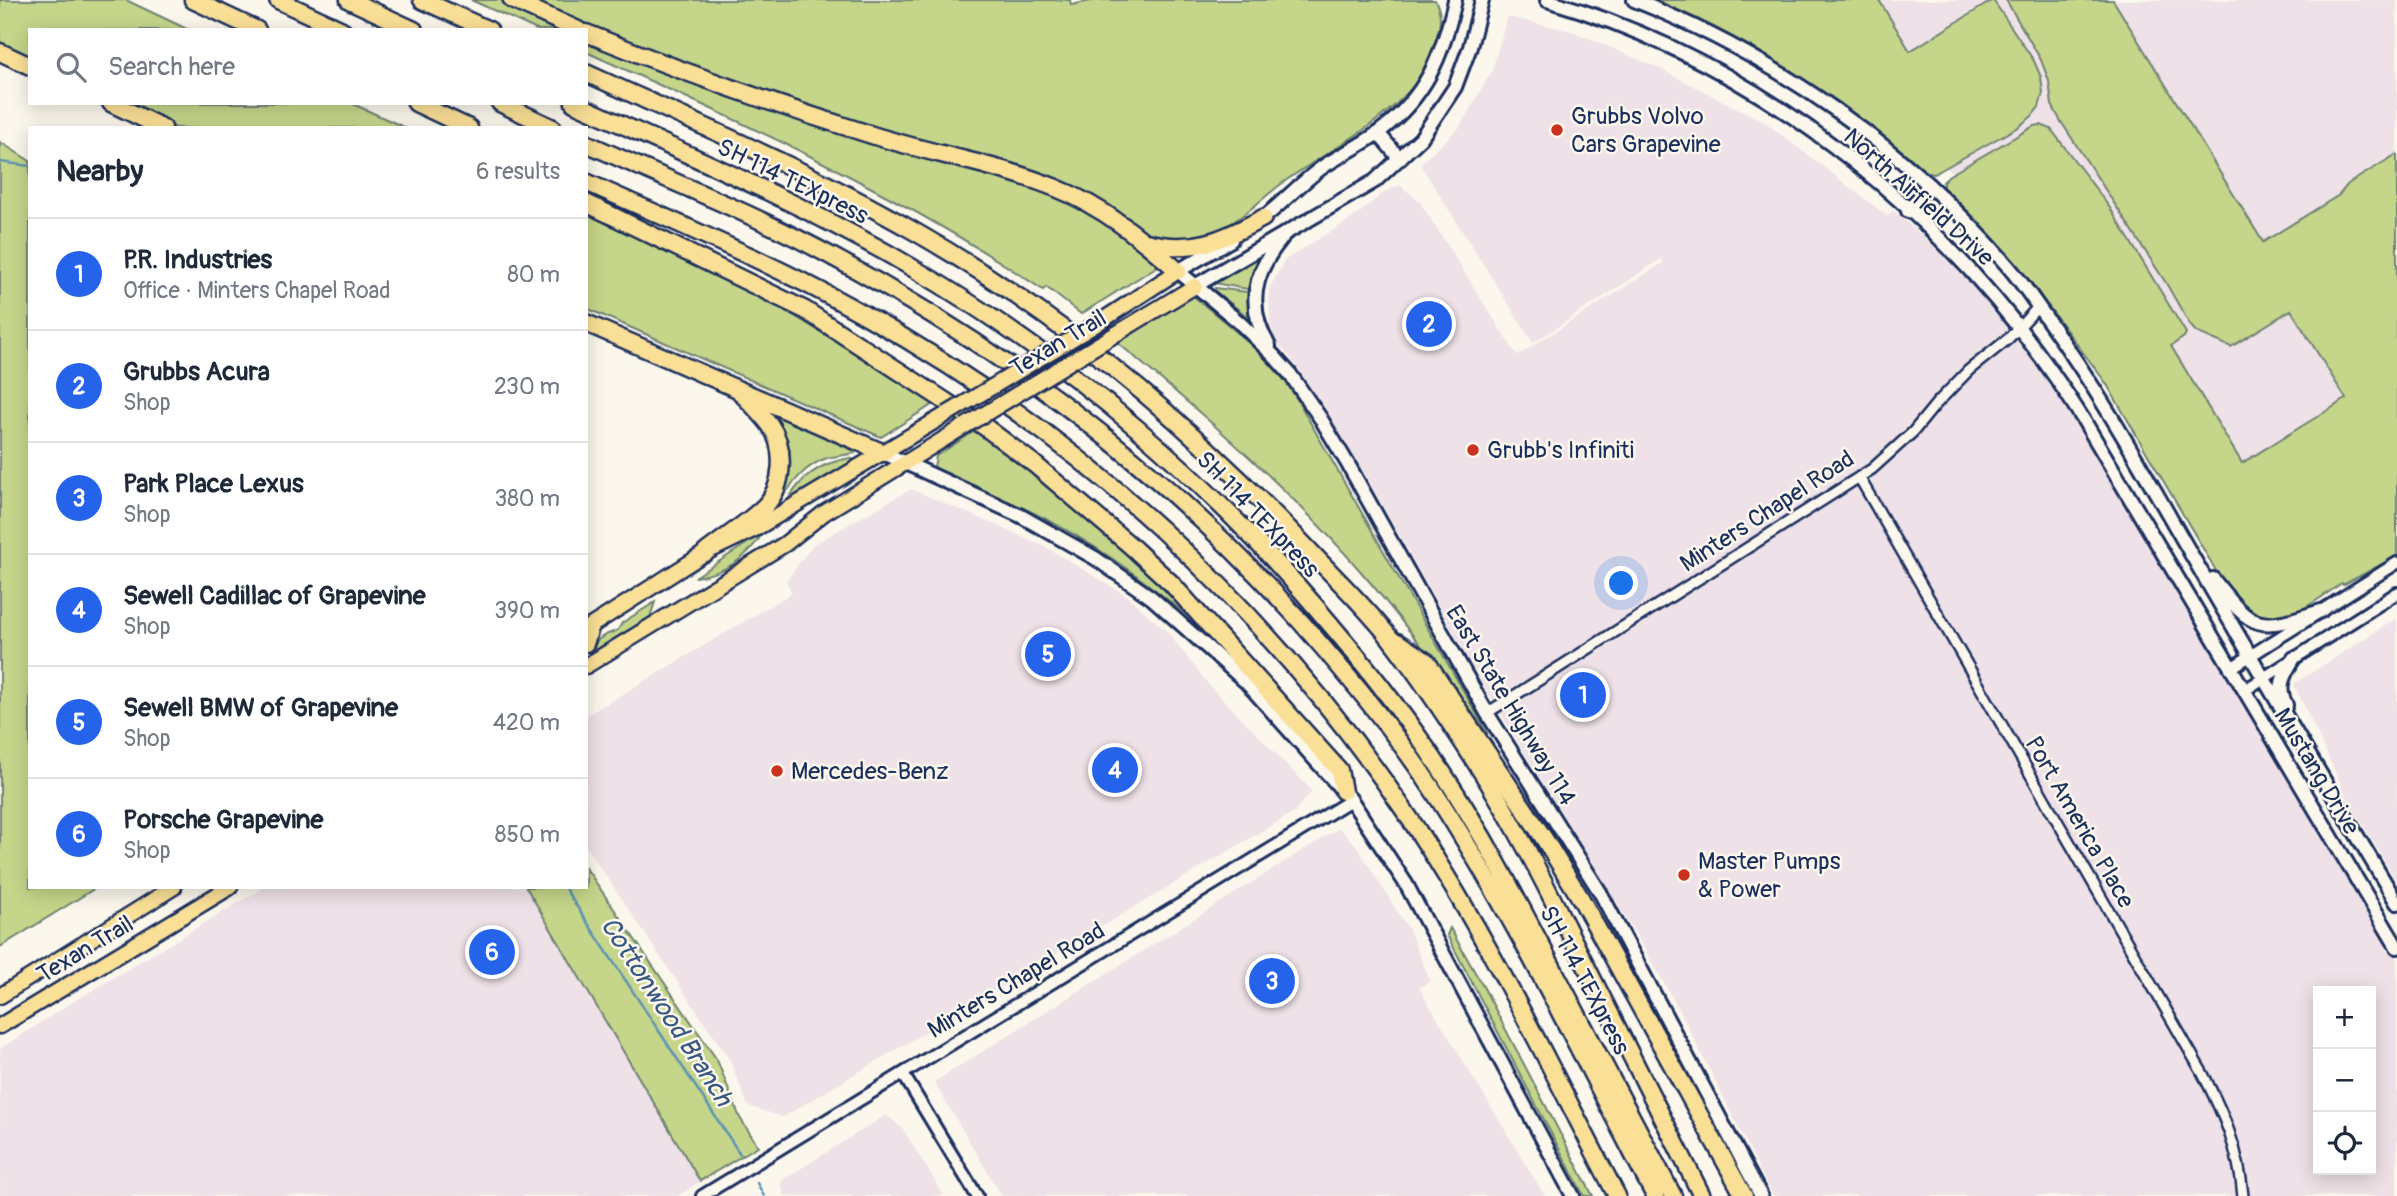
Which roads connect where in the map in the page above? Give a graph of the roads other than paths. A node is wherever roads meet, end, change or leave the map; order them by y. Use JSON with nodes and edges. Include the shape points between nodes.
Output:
{"nodes":[{"id":1,"x":193,"y":0,"type":"edge"},
{"id":2,"x":278,"y":0,"type":"edge"},
{"id":3,"x":349,"y":0,"type":"edge"},
{"id":4,"x":422,"y":0,"type":"edge"},
{"id":5,"x":512,"y":0,"type":"edge"},
{"id":6,"x":1444,"y":0,"type":"edge"},
{"id":7,"x":1455,"y":0,"type":"edge"},
{"id":8,"x":1482,"y":0,"type":"edge"},
{"id":9,"x":1547,"y":0,"type":"edge"},
{"id":10,"x":1634,"y":0,"type":"edge"},
{"id":11,"x":1452,"y":14,"type":"junction"},
{"id":12,"x":253,"y":28,"type":"edge"},
{"id":13,"x":338,"y":28,"type":"edge"},
{"id":14,"x":410,"y":28,"type":"edge"},
{"id":15,"x":485,"y":28,"type":"edge"},
{"id":16,"x":575,"y":28,"type":"edge"},
{"id":17,"x":588,"y":34,"type":"edge"},
{"id":18,"x":0,"y":52,"type":"edge"},
{"id":19,"x":28,"y":65,"type":"edge"},
{"id":20,"x":588,"y":75,"type":"edge"},
{"id":21,"x":114,"y":105,"type":"edge"},
{"id":22,"x":420,"y":105,"type":"edge"},
{"id":23,"x":504,"y":105,"type":"edge"},
{"id":24,"x":578,"y":105,"type":"edge"},
{"id":25,"x":159,"y":126,"type":"edge"},
{"id":26,"x":466,"y":126,"type":"edge"},
{"id":27,"x":550,"y":126,"type":"edge"},
{"id":28,"x":1378,"y":133,"type":"junction"},
{"id":29,"x":588,"y":144,"type":"edge"},
{"id":30,"x":1400,"y":159,"type":"junction"},
{"id":31,"x":588,"y":183,"type":"edge"},
{"id":32,"x":1929,"y":185,"type":"junction"},
{"id":33,"x":588,"y":204,"type":"edge"},
{"id":34,"x":1909,"y":211,"type":"junction"},
{"id":35,"x":1263,"y":218,"type":"junction"},
{"id":36,"x":1289,"y":229,"type":"junction"},
{"id":37,"x":1144,"y":241,"type":"junction"},
{"id":38,"x":1178,"y":271,"type":"junction"},
{"id":39,"x":1195,"y":286,"type":"junction"},
{"id":40,"x":2038,"y":307,"type":"junction"},
{"id":41,"x":588,"y":324,"type":"edge"},
{"id":42,"x":2019,"y":326,"type":"junction"},
{"id":43,"x":1274,"y":356,"type":"junction"},
{"id":44,"x":737,"y":388,"type":"junction"},
{"id":45,"x":884,"y":453,"type":"junction"},
{"id":46,"x":906,"y":462,"type":"junction"},
{"id":47,"x":1859,"y":477,"type":"junction"},
{"id":48,"x":2181,"y":536,"type":"junction"},
{"id":49,"x":705,"y":553,"type":"junction"},
{"id":50,"x":2397,"y":563,"type":"edge"},
{"id":51,"x":2397,"y":593,"type":"edge"},
{"id":52,"x":2321,"y":611,"type":"junction"},
{"id":53,"x":589,"y":627,"type":"edge"},
{"id":54,"x":1389,"y":636,"type":"junction"},
{"id":55,"x":2250,"y":656,"type":"junction"},
{"id":56,"x":2294,"y":658,"type":"junction"},
{"id":57,"x":588,"y":661,"type":"edge"},
{"id":58,"x":2231,"y":668,"type":"junction"},
{"id":59,"x":2263,"y":678,"type":"junction"},
{"id":60,"x":2245,"y":690,"type":"junction"},
{"id":61,"x":1487,"y":713,"type":"junction"},
{"id":62,"x":2329,"y":789,"type":"junction"},
{"id":63,"x":1347,"y":796,"type":"junction"},
{"id":64,"x":171,"y":889,"type":"edge"},
{"id":65,"x":227,"y":889,"type":"edge"},
{"id":66,"x":2397,"y":903,"type":"edge"},
{"id":67,"x":2397,"y":947,"type":"edge"},
{"id":68,"x":0,"y":996,"type":"edge"},
{"id":69,"x":0,"y":1025,"type":"edge"},
{"id":70,"x":903,"y":1074,"type":"junction"},
{"id":71,"x":702,"y":1196,"type":"edge"},
{"id":72,"x":977,"y":1196,"type":"edge"},
{"id":73,"x":1573,"y":1196,"type":"edge"},
{"id":74,"x":1617,"y":1196,"type":"edge"},
{"id":75,"x":1655,"y":1196,"type":"edge"},
{"id":76,"x":1673,"y":1196,"type":"edge"},
{"id":77,"x":1702,"y":1196,"type":"edge"},
{"id":78,"x":1744,"y":1196,"type":"edge"},
{"id":79,"x":1761,"y":1196,"type":"edge"},
{"id":80,"x":2243,"y":1196,"type":"edge"}],
"edges":[{"from":1,"to":12,"type":"highway"},
{"from":2,"to":13,"type":"highway"},
{"from":3,"to":14,"type":"highway"},
{"from":4,"to":15,"type":"highway"},
{"from":5,"to":16,"type":"highway"},
{"from":6,"to":11,"type":"main road"},
{"from":7,"to":11,"type":"main road","name":"Texan Trail"},
{"from":8,"to":30,"type":"main road","name":"Texan Trail","via":[[1455,87],[1421,138]]},
{"from":9,"to":34,"type":"main road","name":"North Airfield Drive","via":[[1635,30],[1729,78],[1838,149]]},
{"from":10,"to":32,"type":"main road","name":"North Airfield Drive","via":[[1682,19],[1784,75],[1877,141]]},
{"from":11,"to":28,"type":"main road","name":"Texan Trail","via":[[1431,74],[1415,99]]},
{"from":17,"to":37,"type":"highway","via":[[799,112],[1057,188]]},
{"from":18,"to":19,"type":"highway"},
{"from":20,"to":54,"type":"highway","via":[[856,199],[1044,315],[1122,373],[1203,443]]},
{"from":21,"to":25,"type":"highway"},
{"from":22,"to":26,"type":"highway"},
{"from":23,"to":27,"type":"highway"},
{"from":24,"to":76,"type":"highway","name":"SH 114 TEXpress","via":[[786,200],[941,285],[1075,378],[1226,510],[1363,663],[1443,772],[1511,888]]},
{"from":28,"to":30,"type":"main road"},
{"from":28,"to":35,"type":"main road","name":"Texan Trail","via":[[1323,167]]},
{"from":29,"to":75,"type":"highway","name":"SH 114 TEXpress","via":[[828,254],[946,322],[1079,414],[1212,529],[1307,628],[1392,731],[1429,784],[1498,898]]},
{"from":30,"to":36,"type":"main road","name":"Texan Trail","via":[[1375,181]]},
{"from":31,"to":74,"type":"highway","via":[[802,281],[953,368],[1079,459],[1230,597],[1322,700],[1404,810],[1462,901]]},
{"from":32,"to":34,"type":"main road"},
{"from":32,"to":40,"type":"main road","name":"North Airfield Drive","via":[[2008,266]]},
{"from":33,"to":63,"type":"highway","via":[[806,310],[1033,463],[1131,546],[1196,609],[1339,770]]},
{"from":34,"to":42,"type":"main road","name":"North Airfield Drive","via":[[1956,255]]},
{"from":35,"to":37,"type":"highway","via":[[1224,238],[1189,247]]},
{"from":35,"to":38,"type":"main road","name":"Texan Trail"},
{"from":36,"to":39,"type":"main road","name":"Texan Trail"},
{"from":36,"to":43,"type":"main road","via":[[1262,268],[1255,291],[1262,335]]},
{"from":37,"to":38,"type":"highway"},
{"from":38,"to":39,"type":"main road","name":"East State Highway 114"},
{"from":38,"to":45,"type":"main road","name":"Texan Trail","bridge":true},
{"from":39,"to":43,"type":"main road","name":"East State Highway 114"},
{"from":39,"to":46,"type":"main road","name":"Texan Trail","bridge":true},
{"from":40,"to":42,"type":"street","name":"Minters Chapel Road"},
{"from":40,"to":48,"type":"main road","name":"North Airfield Drive","via":[[2073,355]]},
{"from":41,"to":44,"type":"highway"},
{"from":42,"to":47,"type":"street","name":"Minters Chapel Road","via":[[1952,388],[1898,448]]},
{"from":42,"to":58,"type":"main road","name":"North Airfield Drive","via":[[2083,419]]},
{"from":43,"to":61,"type":"main road","name":"East State Highway 114","via":[[1349,466]]},
{"from":44,"to":45,"type":"highway"},
{"from":44,"to":49,"type":"highway","via":[[774,434],[781,468],[773,495],[764,506]]},
{"from":45,"to":46,"type":"main road"},
{"from":45,"to":49,"type":"main road","name":"Texan Trail"},
{"from":46,"to":57,"type":"main road","name":"Texan Trail","via":[[824,513],[785,544]]},
{"from":46,"to":63,"type":"main road","via":[[1021,516],[1095,558],[1152,598],[1246,682]]},
{"from":47,"to":61,"type":"street","name":"Minters Chapel Road"},
{"from":47,"to":80,"type":"street","name":"Port America Place","via":[[2203,1074],[2231,1133]]},
{"from":48,"to":52,"type":"main road","via":[[2234,606],[2256,622],[2287,622]]},
{"from":48,"to":55,"type":"main road","name":"North Airfield Drive"},
{"from":49,"to":53,"type":"main road","name":"Texan Trail"},
{"from":50,"to":52,"type":"street"},
{"from":51,"to":56,"type":"street"},
{"from":52,"to":55,"type":"street"},
{"from":54,"to":77,"type":"highway","via":[[1506,811]]},
{"from":54,"to":78,"type":"highway","via":[[1427,662],[1516,793],[1581,899]]},
{"from":55,"to":58,"type":"street"},
{"from":55,"to":59,"type":"main road","name":"North Airfield Drive"},
{"from":56,"to":59,"type":"street"},
{"from":56,"to":62,"type":"main road","via":[[2280,686],[2282,698]]},
{"from":58,"to":60,"type":"main road","name":"North Airfield Drive"},
{"from":59,"to":60,"type":"street"},
{"from":59,"to":62,"type":"main road","name":"Mustang Drive"},
{"from":60,"to":67,"type":"main road","name":"Mustang Drive"},
{"from":61,"to":79,"type":"main road","name":"East State Highway 114","via":[[1600,892]]},
{"from":62,"to":66,"type":"main road","name":"Mustang Drive"},
{"from":63,"to":70,"type":"street","name":"Minters Chapel Road"},
{"from":63,"to":73,"type":"main road","via":[[1406,884]]},
{"from":64,"to":68,"type":"main road","name":"Texan Trail"},
{"from":65,"to":69,"type":"main road","name":"Texan Trail"},
{"from":70,"to":71,"type":"street","name":"Minters Chapel Road"},
{"from":70,"to":72,"type":"street"}]}
